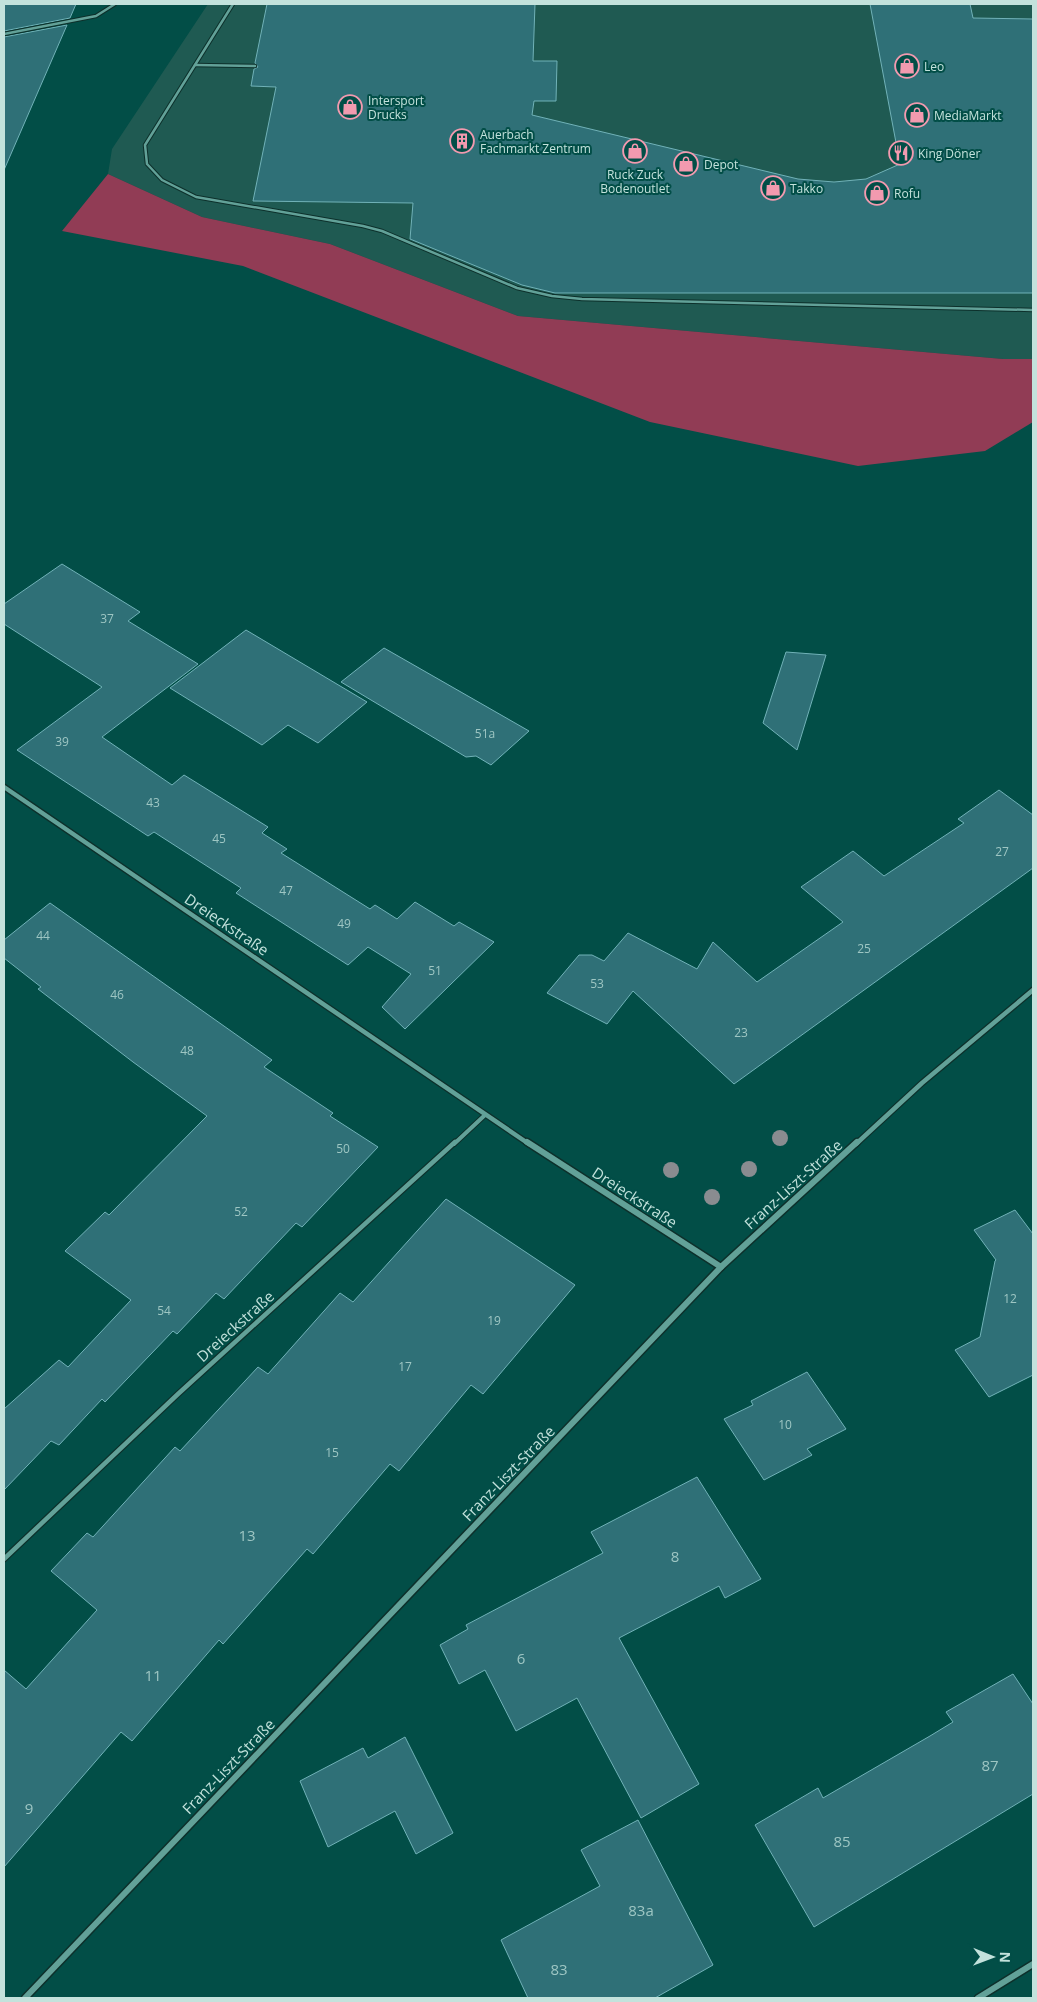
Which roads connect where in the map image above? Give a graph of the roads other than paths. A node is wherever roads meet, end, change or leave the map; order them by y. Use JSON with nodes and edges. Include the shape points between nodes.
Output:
{"nodes":[{"id":1,"x":115,"y":4,"type":"edge"},
{"id":2,"x":233,"y":4,"type":"edge"},
{"id":3,"x":4,"y":34,"type":"edge"},
{"id":4,"x":195,"y":64,"type":"junction"},
{"id":5,"x":254,"y":66,"type":"dead end"},
{"id":6,"x":1033,"y":310,"type":"edge"},
{"id":7,"x":4,"y":787,"type":"edge"},
{"id":8,"x":1033,"y":990,"type":"edge"},
{"id":9,"x":485,"y":1114,"type":"junction"},
{"id":10,"x":721,"y":1267,"type":"junction"},
{"id":11,"x":4,"y":1559,"type":"edge"},
{"id":12,"x":1033,"y":1964,"type":"edge"},
{"id":13,"x":25,"y":1998,"type":"edge"},
{"id":14,"x":978,"y":1998,"type":"edge"}],
"edges":[{"from":1,"to":3,"type":"lane","via":[[96,16]]},
{"from":2,"to":4,"type":"lane"},
{"from":4,"to":5,"type":"lane"},
{"from":4,"to":6,"type":"lane","via":[[145,145],[146,164],[162,180],[196,197],[382,231],[518,288],[552,296]]},
{"from":7,"to":9,"type":"street","name":"Dreieckstraße"},
{"from":8,"to":10,"type":"street","name":"Franz-Liszt-Straße","via":[[922,1083]]},
{"from":9,"to":10,"type":"street","name":"Dreieckstraße"},
{"from":9,"to":11,"type":"lane","name":"Dreieckstraße","via":[[178,1394]]},
{"from":10,"to":13,"type":"street","name":"Franz-Liszt-Straße"},
{"from":12,"to":14,"type":"street"}]}
